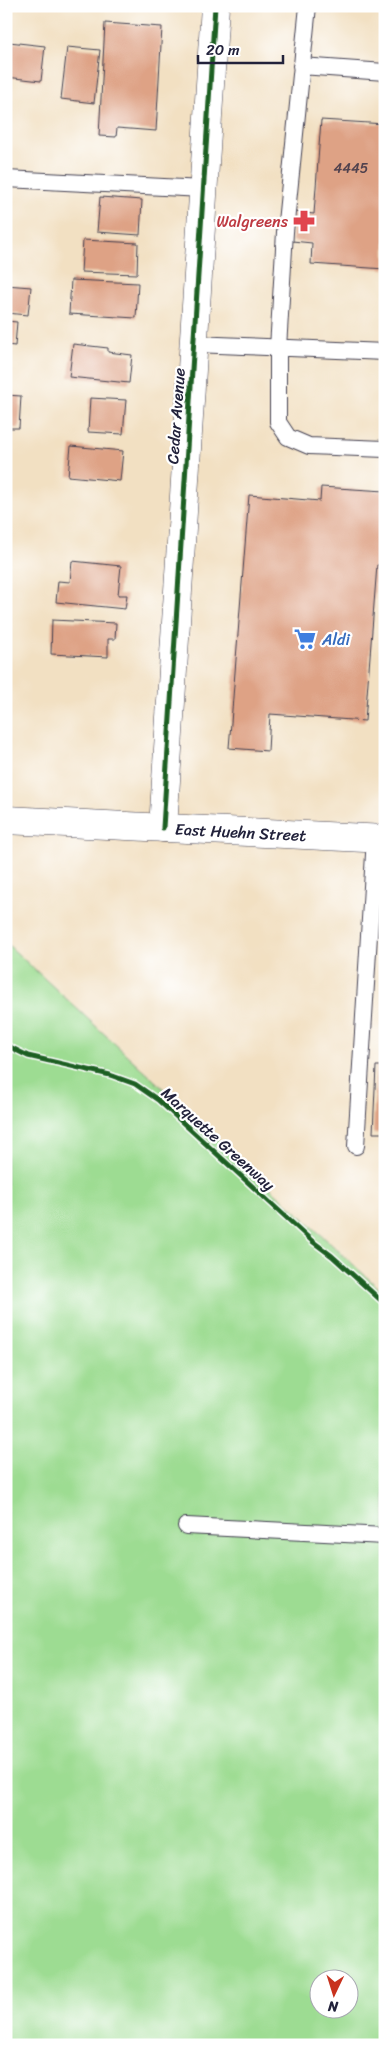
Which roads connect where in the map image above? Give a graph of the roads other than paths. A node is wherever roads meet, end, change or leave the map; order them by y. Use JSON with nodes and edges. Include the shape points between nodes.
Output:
{"nodes":[{"id":1,"x":215,"y":6,"type":"edge"},
{"id":2,"x":308,"y":6,"type":"edge"},
{"id":3,"x":302,"y":66,"type":"junction"},
{"id":4,"x":385,"y":72,"type":"edge"},
{"id":5,"x":6,"y":179,"type":"edge"},
{"id":6,"x":203,"y":189,"type":"junction"},
{"id":7,"x":194,"y":344,"type":"junction"},
{"id":8,"x":278,"y":348,"type":"junction"},
{"id":9,"x":385,"y":352,"type":"edge"},
{"id":10,"x":385,"y":449,"type":"edge"},
{"id":11,"x":6,"y":820,"type":"edge"},
{"id":12,"x":162,"y":828,"type":"junction"},
{"id":13,"x":380,"y":838,"type":"edge"},
{"id":14,"x":356,"y":1146,"type":"dead end"},
{"id":15,"x":186,"y":1526,"type":"dead end"},
{"id":16,"x":385,"y":1536,"type":"edge"}],
"edges":[{"from":1,"to":6,"type":"street","name":"Cedar Avenue"},
{"from":2,"to":3,"type":"lane"},
{"from":3,"to":4,"type":"lane"},
{"from":3,"to":8,"type":"lane","via":[[285,232]]},
{"from":5,"to":6,"type":"lane"},
{"from":6,"to":7,"type":"street","name":"Cedar Avenue"},
{"from":7,"to":8,"type":"lane"},
{"from":7,"to":12,"type":"street","name":"Cedar Avenue"},
{"from":8,"to":9,"type":"lane"},
{"from":8,"to":10,"type":"lane","via":[[278,422],[288,437],[309,446]]},
{"from":11,"to":12,"type":"street","name":"East Huehn Street"},
{"from":12,"to":13,"type":"street","name":"East Huehn Street"},
{"from":13,"to":14,"type":"lane"},
{"from":15,"to":16,"type":"lane"}]}
